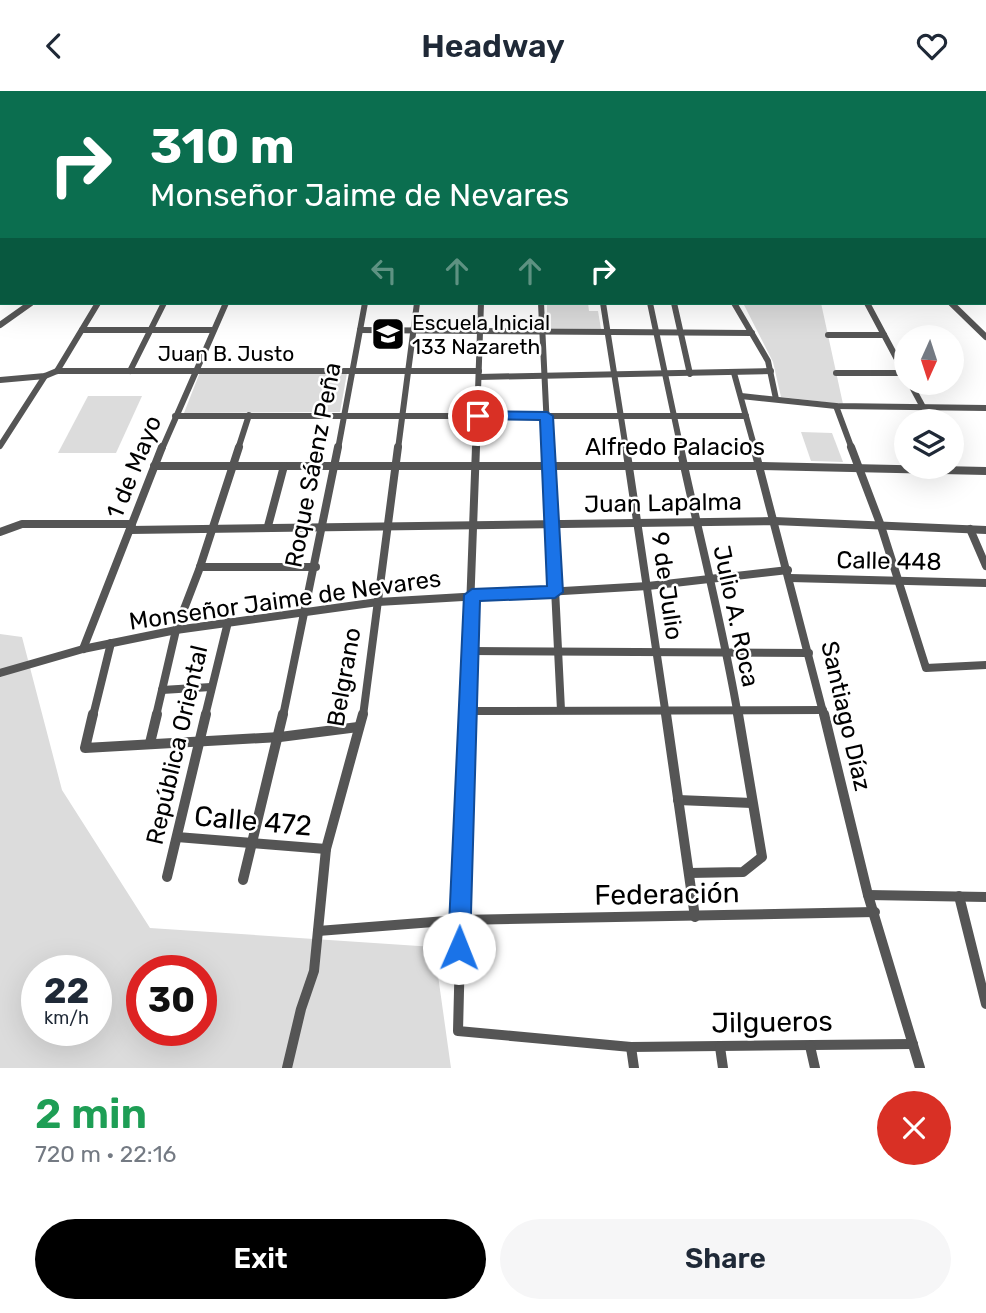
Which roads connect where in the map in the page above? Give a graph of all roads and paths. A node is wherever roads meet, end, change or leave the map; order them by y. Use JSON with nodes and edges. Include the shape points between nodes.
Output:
{"nodes":[{"id":1,"x":28,"y":305,"type":"edge"},
{"id":2,"x":97,"y":305,"type":"edge"},
{"id":3,"x":163,"y":305,"type":"edge"},
{"id":4,"x":225,"y":305,"type":"edge"},
{"id":5,"x":365,"y":305,"type":"edge"},
{"id":6,"x":417,"y":305,"type":"edge"},
{"id":7,"x":481,"y":305,"type":"edge"},
{"id":8,"x":541,"y":305,"type":"edge"},
{"id":9,"x":603,"y":305,"type":"edge"},
{"id":10,"x":650,"y":305,"type":"edge"},
{"id":11,"x":674,"y":305,"type":"edge"},
{"id":12,"x":735,"y":305,"type":"edge"},
{"id":13,"x":868,"y":305,"type":"edge"},
{"id":14,"x":953,"y":305,"type":"edge"},
{"id":15,"x":0,"y":325,"type":"edge"},
{"id":16,"x":82,"y":330,"type":"junction"},
{"id":17,"x":151,"y":330,"type":"junction"},
{"id":18,"x":214,"y":330,"type":"junction"},
{"id":19,"x":360,"y":330,"type":"junction"},
{"id":20,"x":413,"y":330,"type":"junction"},
{"id":21,"x":481,"y":331,"type":"junction"},
{"id":22,"x":542,"y":331,"type":"junction"},
{"id":23,"x":607,"y":333,"type":"junction"},
{"id":24,"x":681,"y":333,"type":"junction"},
{"id":25,"x":752,"y":333,"type":"junction"},
{"id":26,"x":656,"y":334,"type":"junction"},
{"id":27,"x":828,"y":335,"type":"dead end"},
{"id":28,"x":884,"y":335,"type":"junction"},
{"id":29,"x":986,"y":337,"type":"edge"},
{"id":30,"x":894,"y":353,"type":"edge"},
{"id":31,"x":195,"y":369,"type":"junction"},
{"id":32,"x":352,"y":370,"type":"junction"},
{"id":33,"x":57,"y":371,"type":"junction"},
{"id":34,"x":130,"y":371,"type":"junction"},
{"id":35,"x":408,"y":371,"type":"junction"},
{"id":36,"x":771,"y":371,"type":"junction"},
{"id":37,"x":734,"y":373,"type":"junction"},
{"id":38,"x":836,"y":373,"type":"dead end"},
{"id":39,"x":479,"y":374,"type":"junction"},
{"id":40,"x":615,"y":374,"type":"junction"},
{"id":41,"x":666,"y":374,"type":"junction"},
{"id":42,"x":690,"y":374,"type":"junction"},
{"id":43,"x":894,"y":374,"type":"edge"},
{"id":44,"x":45,"y":376,"type":"junction"},
{"id":45,"x":545,"y":376,"type":"junction"},
{"id":46,"x":0,"y":380,"type":"edge"},
{"id":47,"x":916,"y":395,"type":"edge"},
{"id":48,"x":741,"y":396,"type":"junction"},
{"id":49,"x":776,"y":399,"type":"junction"},
{"id":50,"x":836,"y":406,"type":"junction"},
{"id":51,"x":986,"y":408,"type":"edge"},
{"id":52,"x":924,"y":409,"type":"junction"},
{"id":53,"x":249,"y":415,"type":"junction"},
{"id":54,"x":344,"y":415,"type":"junction"},
{"id":55,"x":402,"y":415,"type":"junction"},
{"id":56,"x":176,"y":416,"type":"junction"},
{"id":57,"x":478,"y":416,"type":"junction"},
{"id":58,"x":547,"y":416,"type":"junction"},
{"id":59,"x":622,"y":416,"type":"junction"},
{"id":60,"x":676,"y":416,"type":"junction"},
{"id":61,"x":746,"y":416,"type":"junction"},
{"id":62,"x":0,"y":446,"type":"edge"},
{"id":63,"x":155,"y":466,"type":"junction"},
{"id":64,"x":233,"y":466,"type":"junction"},
{"id":65,"x":284,"y":466,"type":"junction"},
{"id":66,"x":335,"y":466,"type":"junction"},
{"id":67,"x":396,"y":466,"type":"junction"},
{"id":68,"x":476,"y":466,"type":"junction"},
{"id":69,"x":549,"y":466,"type":"junction"},
{"id":70,"x":628,"y":466,"type":"junction"},
{"id":71,"x":684,"y":466,"type":"junction"},
{"id":72,"x":759,"y":466,"type":"junction"},
{"id":73,"x":859,"y":468,"type":"junction"},
{"id":74,"x":986,"y":471,"type":"edge"},
{"id":75,"x":774,"y":521,"type":"junction"},
{"id":76,"x":696,"y":522,"type":"junction"},
{"id":77,"x":552,"y":523,"type":"junction"},
{"id":78,"x":638,"y":523,"type":"junction"},
{"id":79,"x":474,"y":524,"type":"junction"},
{"id":80,"x":388,"y":525,"type":"junction"},
{"id":81,"x":268,"y":526,"type":"junction"},
{"id":82,"x":324,"y":526,"type":"junction"},
{"id":83,"x":881,"y":526,"type":"junction"},
{"id":84,"x":131,"y":527,"type":"junction"},
{"id":85,"x":212,"y":527,"type":"junction"},
{"id":86,"x":970,"y":529,"type":"junction"},
{"id":87,"x":986,"y":530,"type":"edge"},
{"id":88,"x":0,"y":532,"type":"edge"},
{"id":89,"x":316,"y":566,"type":"junction"},
{"id":90,"x":986,"y":566,"type":"edge"},
{"id":91,"x":200,"y":567,"type":"junction"},
{"id":92,"x":789,"y":574,"type":"junction"},
{"id":93,"x":708,"y":578,"type":"junction"},
{"id":94,"x":899,"y":580,"type":"junction"},
{"id":95,"x":986,"y":583,"type":"edge"},
{"id":96,"x":648,"y":586,"type":"junction"},
{"id":97,"x":555,"y":592,"type":"junction"},
{"id":98,"x":472,"y":595,"type":"junction"},
{"id":99,"x":378,"y":602,"type":"junction"},
{"id":100,"x":305,"y":612,"type":"junction"},
{"id":101,"x":228,"y":622,"type":"junction"},
{"id":102,"x":176,"y":630,"type":"junction"},
{"id":103,"x":111,"y":643,"type":"junction"},
{"id":104,"x":83,"y":649,"type":"junction"},
{"id":105,"x":470,"y":651,"type":"junction"},
{"id":106,"x":558,"y":651,"type":"junction"},
{"id":107,"x":657,"y":652,"type":"junction"},
{"id":108,"x":727,"y":652,"type":"junction"},
{"id":109,"x":809,"y":653,"type":"junction"},
{"id":110,"x":986,"y":665,"type":"edge"},
{"id":111,"x":0,"y":673,"type":"edge"},
{"id":112,"x":211,"y":687,"type":"junction"},
{"id":113,"x":162,"y":690,"type":"junction"},
{"id":114,"x":561,"y":710,"type":"junction"},
{"id":115,"x":665,"y":710,"type":"junction"},
{"id":116,"x":736,"y":710,"type":"junction"},
{"id":117,"x":824,"y":710,"type":"junction"},
{"id":118,"x":466,"y":711,"type":"junction"},
{"id":119,"x":358,"y":727,"type":"junction"},
{"id":120,"x":280,"y":737,"type":"junction"},
{"id":121,"x":200,"y":741,"type":"junction"},
{"id":122,"x":149,"y":743,"type":"junction"},
{"id":123,"x":678,"y":800,"type":"junction"},
{"id":124,"x":752,"y":803,"type":"junction"},
{"id":125,"x":177,"y":837,"type":"junction"},
{"id":126,"x":253,"y":844,"type":"junction"},
{"id":127,"x":326,"y":849,"type":"junction"},
{"id":128,"x":688,"y":873,"type":"junction"},
{"id":129,"x":167,"y":877,"type":"dead end"},
{"id":130,"x":243,"y":880,"type":"dead end"},
{"id":131,"x":869,"y":895,"type":"junction"},
{"id":132,"x":959,"y":896,"type":"junction"},
{"id":133,"x":986,"y":897,"type":"edge"},
{"id":134,"x":875,"y":912,"type":"junction"},
{"id":135,"x":695,"y":916,"type":"junction"},
{"id":136,"x":459,"y":920,"type":"junction"},
{"id":137,"x":318,"y":931,"type":"junction"},
{"id":138,"x":986,"y":1004,"type":"edge"},
{"id":139,"x":913,"y":1044,"type":"junction"},
{"id":140,"x":810,"y":1046,"type":"junction"},
{"id":141,"x":631,"y":1047,"type":"junction"},
{"id":142,"x":720,"y":1047,"type":"junction"},
{"id":143,"x":287,"y":1068,"type":"edge"},
{"id":144,"x":634,"y":1068,"type":"edge"},
{"id":145,"x":723,"y":1068,"type":"edge"},
{"id":146,"x":815,"y":1068,"type":"edge"},
{"id":147,"x":920,"y":1068,"type":"edge"}],
"edges":[{"from":1,"to":15,"type":"street"},
{"from":2,"to":16,"type":"street"},
{"from":3,"to":17,"type":"street"},
{"from":4,"to":18,"type":"street","name":"1 de Mayo"},
{"from":5,"to":19,"type":"street","name":"Roque Sáenz Peña"},
{"from":6,"to":20,"type":"street","name":"Belgrano"},
{"from":7,"to":21,"type":"street"},
{"from":8,"to":22,"type":"street"},
{"from":9,"to":23,"type":"street","name":"9 de Julio"},
{"from":10,"to":26,"type":"street","name":"Julio A. Roca"},
{"from":11,"to":24,"type":"street"},
{"from":12,"to":25,"type":"street"},
{"from":13,"to":28,"type":"street"},
{"from":14,"to":29,"type":"street"},
{"from":16,"to":17,"type":"street"},
{"from":16,"to":33,"type":"street"},
{"from":17,"to":18,"type":"street"},
{"from":17,"to":34,"type":"street"},
{"from":18,"to":31,"type":"street","name":"1 de Mayo"},
{"from":19,"to":20,"type":"street"},
{"from":19,"to":32,"type":"street","name":"Roque Sáenz Peña"},
{"from":20,"to":21,"type":"street"},
{"from":20,"to":35,"type":"street","name":"Belgrano"},
{"from":21,"to":22,"type":"street"},
{"from":21,"to":39,"type":"street"},
{"from":22,"to":23,"type":"street"},
{"from":22,"to":45,"type":"street"},
{"from":23,"to":26,"type":"street"},
{"from":23,"to":40,"type":"street","name":"9 de Julio"},
{"from":24,"to":25,"type":"street"},
{"from":24,"to":26,"type":"street"},
{"from":24,"to":42,"type":"street"},
{"from":25,"to":36,"type":"street"},
{"from":26,"to":41,"type":"street","name":"Julio A. Roca"},
{"from":27,"to":28,"type":"street"},
{"from":28,"to":30,"type":"street"},
{"from":31,"to":32,"type":"street","name":"Juan B. Justo"},
{"from":31,"to":34,"type":"street","name":"Juan B. Justo"},
{"from":31,"to":56,"type":"street","name":"1 de Mayo"},
{"from":32,"to":35,"type":"street","name":"Juan B. Justo"},
{"from":32,"to":54,"type":"street","name":"Roque Sáenz Peña"},
{"from":33,"to":34,"type":"street","name":"Juan B. Justo"},
{"from":33,"to":44,"type":"street"},
{"from":35,"to":39,"type":"street","name":"Juan B. Justo"},
{"from":35,"to":55,"type":"street","name":"Belgrano"},
{"from":36,"to":37,"type":"street","name":"Juan B. Justo"},
{"from":36,"to":49,"type":"street"},
{"from":37,"to":42,"type":"street","name":"Juan B. Justo"},
{"from":37,"to":48,"type":"street","name":"Santiago Díaz"},
{"from":38,"to":43,"type":"street"},
{"from":39,"to":45,"type":"street","name":"Juan B. Justo"},
{"from":39,"to":57,"type":"street"},
{"from":40,"to":41,"type":"street","name":"Juan B. Justo"},
{"from":40,"to":45,"type":"street","name":"Juan B. Justo"},
{"from":40,"to":59,"type":"street","name":"9 de Julio"},
{"from":41,"to":42,"type":"street","name":"Juan B. Justo"},
{"from":41,"to":60,"type":"street","name":"Julio A. Roca"},
{"from":44,"to":46,"type":"street"},
{"from":44,"to":62,"type":"street"},
{"from":45,"to":58,"type":"street"},
{"from":47,"to":52,"type":"street"},
{"from":48,"to":49,"type":"street"},
{"from":48,"to":61,"type":"street","name":"Santiago Díaz"},
{"from":49,"to":50,"type":"street"},
{"from":50,"to":52,"type":"street"},
{"from":50,"to":73,"type":"street"},
{"from":51,"to":52,"type":"street"},
{"from":53,"to":54,"type":"street"},
{"from":53,"to":56,"type":"street"},
{"from":53,"to":64,"type":"street","name":"República Oriental"},
{"from":54,"to":55,"type":"street"},
{"from":54,"to":66,"type":"street","name":"Roque Sáenz Peña"},
{"from":55,"to":57,"type":"street"},
{"from":55,"to":67,"type":"street","name":"Belgrano"},
{"from":56,"to":63,"type":"street","name":"1 de Mayo"},
{"from":57,"to":58,"type":"street"},
{"from":57,"to":68,"type":"street"},
{"from":58,"to":59,"type":"street"},
{"from":58,"to":69,"type":"street"},
{"from":59,"to":60,"type":"street"},
{"from":59,"to":70,"type":"street","name":"9 de Julio"},
{"from":60,"to":61,"type":"street"},
{"from":60,"to":71,"type":"street","name":"Julio A. Roca"},
{"from":61,"to":72,"type":"street","name":"Santiago Díaz"},
{"from":63,"to":64,"type":"street","name":"Alfredo Palacios"},
{"from":63,"to":84,"type":"street","name":"1 de Mayo"},
{"from":64,"to":65,"type":"street","name":"Alfredo Palacios"},
{"from":64,"to":85,"type":"street","name":"República Oriental"},
{"from":65,"to":66,"type":"street","name":"Alfredo Palacios"},
{"from":65,"to":81,"type":"street"},
{"from":66,"to":67,"type":"street","name":"Alfredo Palacios"},
{"from":66,"to":82,"type":"street","name":"Roque Sáenz Peña"},
{"from":67,"to":68,"type":"street","name":"Alfredo Palacios"},
{"from":67,"to":80,"type":"street","name":"Belgrano"},
{"from":68,"to":69,"type":"street","name":"Alfredo Palacios"},
{"from":68,"to":79,"type":"street"},
{"from":69,"to":70,"type":"street","name":"Alfredo Palacios"},
{"from":69,"to":77,"type":"street"},
{"from":70,"to":71,"type":"street","name":"Alfredo Palacios"},
{"from":70,"to":78,"type":"street","name":"9 de Julio"},
{"from":71,"to":72,"type":"street","name":"Alfredo Palacios"},
{"from":71,"to":76,"type":"street","name":"Julio A. Roca"},
{"from":72,"to":73,"type":"street","name":"Alfredo Palacios"},
{"from":72,"to":75,"type":"street","name":"Santiago Díaz"},
{"from":73,"to":74,"type":"street","name":"Alfredo Palacios"},
{"from":73,"to":83,"type":"street"},
{"from":75,"to":76,"type":"street","name":"Juan Lapalma"},
{"from":75,"to":83,"type":"street","name":"Juan Lapalma"},
{"from":75,"to":92,"type":"street","name":"Santiago Díaz"},
{"from":76,"to":78,"type":"street","name":"Juan Lapalma"},
{"from":76,"to":93,"type":"street","name":"Julio A. Roca"},
{"from":77,"to":78,"type":"street","name":"Juan Lapalma"},
{"from":77,"to":79,"type":"street","name":"Juan Lapalma"},
{"from":77,"to":97,"type":"street"},
{"from":78,"to":96,"type":"street","name":"9 de Julio"},
{"from":79,"to":80,"type":"street","name":"Juan Lapalma"},
{"from":79,"to":98,"type":"street"},
{"from":80,"to":82,"type":"street","name":"Juan Lapalma"},
{"from":80,"to":99,"type":"street","name":"Belgrano"},
{"from":81,"to":82,"type":"street","name":"Juan Lapalma"},
{"from":81,"to":85,"type":"street","name":"Juan Lapalma"},
{"from":82,"to":89,"type":"street","name":"Roque Sáenz Peña"},
{"from":83,"to":86,"type":"street","name":"Juan Lapalma"},
{"from":83,"to":94,"type":"street"},
{"from":84,"to":85,"type":"street","name":"Juan Lapalma"},
{"from":84,"to":88,"type":"street","name":"Juan Lapalma","via":[[22,524]]},
{"from":84,"to":104,"type":"street","name":"1 de Mayo"},
{"from":85,"to":91,"type":"street","name":"República Oriental"},
{"from":86,"to":87,"type":"street","name":"Juan Lapalma"},
{"from":86,"to":90,"type":"street"},
{"from":89,"to":91,"type":"street"},
{"from":89,"to":100,"type":"street","name":"Roque Sáenz Peña"},
{"from":91,"to":102,"type":"street","name":"República Oriental"},
{"from":92,"to":93,"type":"street","name":"Monseñor Jaime de Nevares"},
{"from":92,"to":94,"type":"street","name":"Calle 448"},
{"from":92,"to":109,"type":"street","name":"Santiago Díaz"},
{"from":93,"to":96,"type":"street","name":"Monseñor Jaime de Nevares"},
{"from":93,"to":108,"type":"street","name":"Julio A. Roca"},
{"from":94,"to":95,"type":"street","name":"Calle 448"},
{"from":94,"to":110,"type":"street","via":[[926,668]]},
{"from":96,"to":97,"type":"street","name":"Monseñor Jaime de Nevares"},
{"from":96,"to":107,"type":"street","name":"9 de Julio"},
{"from":97,"to":98,"type":"street","name":"Monseñor Jaime de Nevares"},
{"from":97,"to":106,"type":"street"},
{"from":98,"to":99,"type":"street","name":"Monseñor Jaime de Nevares"},
{"from":98,"to":105,"type":"street"},
{"from":99,"to":100,"type":"street","name":"Monseñor Jaime de Nevares"},
{"from":99,"to":119,"type":"street","name":"Belgrano"},
{"from":100,"to":101,"type":"street","name":"Monseñor Jaime de Nevares"},
{"from":100,"to":120,"type":"street","name":"Roque Sáenz Peña"},
{"from":101,"to":102,"type":"street","name":"Monseñor Jaime de Nevares"},
{"from":101,"to":112,"type":"street","name":"República Oriental"},
{"from":102,"to":103,"type":"street","name":"Monseñor Jaime de Nevares"},
{"from":102,"to":113,"type":"street","name":"República Oriental"},
{"from":103,"to":104,"type":"street","name":"Monseñor Jaime de Nevares"},
{"from":103,"to":122,"type":"street","via":[[85,748]]},
{"from":104,"to":111,"type":"street","name":"Monseñor Jaime de Nevares"},
{"from":105,"to":106,"type":"street"},
{"from":105,"to":118,"type":"street"},
{"from":106,"to":107,"type":"street"},
{"from":106,"to":114,"type":"street"},
{"from":107,"to":108,"type":"street"},
{"from":107,"to":115,"type":"street","name":"9 de Julio"},
{"from":108,"to":109,"type":"street"},
{"from":108,"to":116,"type":"street","name":"Julio A. Roca"},
{"from":109,"to":117,"type":"street","name":"Santiago Díaz"},
{"from":112,"to":113,"type":"street"},
{"from":112,"to":121,"type":"street","name":"República Oriental"},
{"from":113,"to":122,"type":"street","name":"República Oriental"},
{"from":114,"to":115,"type":"street"},
{"from":114,"to":118,"type":"street"},
{"from":115,"to":116,"type":"street"},
{"from":115,"to":123,"type":"street","name":"9 de Julio"},
{"from":116,"to":117,"type":"street"},
{"from":116,"to":124,"type":"street","name":"Julio A. Roca"},
{"from":117,"to":131,"type":"street","name":"Santiago Díaz"},
{"from":118,"to":136,"type":"street"},
{"from":119,"to":120,"type":"street"},
{"from":119,"to":127,"type":"street","name":"Belgrano"},
{"from":120,"to":121,"type":"street"},
{"from":120,"to":126,"type":"street","name":"Roque Sáenz Peña"},
{"from":121,"to":122,"type":"street"},
{"from":121,"to":125,"type":"street","name":"República Oriental"},
{"from":123,"to":124,"type":"street"},
{"from":123,"to":128,"type":"street","name":"9 de Julio"},
{"from":124,"to":128,"type":"street","name":"Julio A. Roca","via":[[761,857],[743,873]]},
{"from":125,"to":126,"type":"street","name":"Calle 472"},
{"from":125,"to":129,"type":"street","name":"República Oriental"},
{"from":126,"to":127,"type":"street","name":"Calle 472"},
{"from":126,"to":130,"type":"street","name":"Roque Sáenz Peña"},
{"from":127,"to":137,"type":"street","name":"Belgrano"},
{"from":128,"to":135,"type":"street","name":"9 de Julio"},
{"from":131,"to":132,"type":"street"},
{"from":131,"to":134,"type":"street","name":"Santiago Díaz"},
{"from":132,"to":133,"type":"street"},
{"from":132,"to":138,"type":"street"},
{"from":134,"to":135,"type":"street","name":"Federación"},
{"from":134,"to":139,"type":"street","name":"Santiago Díaz"},
{"from":135,"to":136,"type":"street","name":"Federación"},
{"from":136,"to":137,"type":"street","name":"Federación"},
{"from":136,"to":141,"type":"street","name":"Jilgueros","via":[[458,1031]]},
{"from":137,"to":143,"type":"street","name":"Belgrano","via":[[314,971]]},
{"from":139,"to":140,"type":"street","name":"Jilgueros"},
{"from":139,"to":147,"type":"street","name":"Santiago Díaz"},
{"from":140,"to":142,"type":"street","name":"Jilgueros"},
{"from":140,"to":146,"type":"street"},
{"from":141,"to":142,"type":"street","name":"Jilgueros"},
{"from":141,"to":144,"type":"street"},
{"from":142,"to":145,"type":"street"}]}
